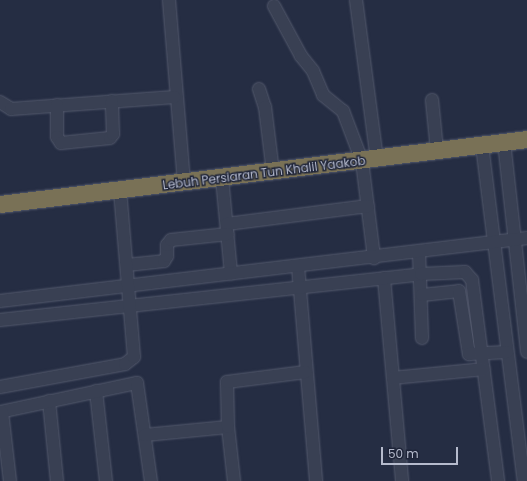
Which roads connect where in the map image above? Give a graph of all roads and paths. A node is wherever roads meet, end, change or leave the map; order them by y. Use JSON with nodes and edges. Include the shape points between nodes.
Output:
{"nodes":[{"id":1,"x":169,"y":0,"type":"edge"},
{"id":2,"x":356,"y":0,"type":"edge"},
{"id":3,"x":274,"y":6,"type":"dead end"},
{"id":4,"x":259,"y":89,"type":"dead end"},
{"id":5,"x":175,"y":97,"type":"junction"},
{"id":6,"x":432,"y":100,"type":"dead end"},
{"id":7,"x":112,"y":101,"type":"junction"},
{"id":8,"x":0,"y":102,"type":"edge"},
{"id":9,"x":57,"y":105,"type":"junction"},
{"id":10,"x":527,"y":139,"type":"edge"},
{"id":11,"x":504,"y":142,"type":"junction"},
{"id":12,"x":482,"y":145,"type":"junction"},
{"id":13,"x":437,"y":150,"type":"junction"},
{"id":14,"x":369,"y":160,"type":"junction"},
{"id":15,"x":273,"y":172,"type":"junction"},
{"id":16,"x":222,"y":178,"type":"junction"},
{"id":17,"x":184,"y":183,"type":"junction"},
{"id":18,"x":120,"y":191,"type":"junction"},
{"id":19,"x":0,"y":204,"type":"edge"},
{"id":20,"x":368,"y":206,"type":"junction"},
{"id":21,"x":227,"y":229,"type":"junction"},
{"id":22,"x":527,"y":238,"type":"edge"},
{"id":23,"x":513,"y":239,"type":"junction"},
{"id":24,"x":492,"y":241,"type":"junction"},
{"id":25,"x":419,"y":252,"type":"junction"},
{"id":26,"x":374,"y":258,"type":"junction"},
{"id":27,"x":127,"y":265,"type":"junction"},
{"id":28,"x":298,"y":266,"type":"junction"},
{"id":29,"x":231,"y":274,"type":"junction"},
{"id":30,"x":420,"y":274,"type":"junction"},
{"id":31,"x":384,"y":278,"type":"junction"},
{"id":32,"x":128,"y":286,"type":"junction"},
{"id":33,"x":299,"y":287,"type":"junction"},
{"id":34,"x":422,"y":295,"type":"junction"},
{"id":35,"x":0,"y":301,"type":"edge"},
{"id":36,"x":130,"y":305,"type":"junction"},
{"id":37,"x":0,"y":320,"type":"edge"},
{"id":38,"x":422,"y":338,"type":"dead end"},
{"id":39,"x":507,"y":352,"type":"junction"},
{"id":40,"x":527,"y":352,"type":"edge"},
{"id":41,"x":482,"y":354,"type":"junction"},
{"id":42,"x":484,"y":369,"type":"junction"},
{"id":43,"x":305,"y":372,"type":"junction"},
{"id":44,"x":393,"y":378,"type":"junction"},
{"id":45,"x":0,"y":387,"type":"edge"},
{"id":46,"x":96,"y":391,"type":"junction"},
{"id":47,"x":49,"y":401,"type":"junction"},
{"id":48,"x":1,"y":412,"type":"edge"},
{"id":49,"x":228,"y":427,"type":"junction"},
{"id":50,"x":145,"y":435,"type":"junction"},
{"id":51,"x":525,"y":466,"type":"edge"},
{"id":52,"x":10,"y":481,"type":"edge"},
{"id":53,"x":58,"y":481,"type":"edge"},
{"id":54,"x":106,"y":481,"type":"edge"},
{"id":55,"x":151,"y":481,"type":"edge"},
{"id":56,"x":234,"y":481,"type":"edge"},
{"id":57,"x":316,"y":481,"type":"edge"},
{"id":58,"x":402,"y":481,"type":"edge"},
{"id":59,"x":498,"y":481,"type":"edge"},
{"id":60,"x":524,"y":481,"type":"edge"}],
"edges":[{"from":1,"to":5,"type":"street"},
{"from":2,"to":14,"type":"street"},
{"from":3,"to":14,"type":"street","via":[[301,56],[313,71],[323,95],[343,111]]},
{"from":4,"to":15,"type":"street","via":[[265,107]]},
{"from":5,"to":7,"type":"street"},
{"from":5,"to":17,"type":"street"},
{"from":6,"to":13,"type":"street"},
{"from":7,"to":9,"type":"street"},
{"from":7,"to":9,"type":"street","via":[[110,138],[61,143],[57,136]]},
{"from":8,"to":9,"type":"street","via":[[11,109]]},
{"from":10,"to":11,"type":"highway","name":"Lebuh Persiaran Tun Khalil Yaakob"},
{"from":11,"to":12,"type":"highway","name":"Lebuh Persiaran Tun Khalil Yaakob"},
{"from":11,"to":23,"type":"street"},
{"from":12,"to":13,"type":"highway","name":"Lebuh Persiaran Tun Khalil Yaakob"},
{"from":12,"to":24,"type":"street"},
{"from":13,"to":14,"type":"highway","name":"Lebuh Persiaran Tun Khalil Yaakob"},
{"from":14,"to":15,"type":"highway","name":"Lebuh Persiaran Tun Khalil Yaakob"},
{"from":14,"to":20,"type":"street"},
{"from":15,"to":16,"type":"highway","name":"Lebuh Persiaran Tun Khalil Yaakob"},
{"from":16,"to":17,"type":"highway","name":"Lebuh Persiaran Tun Khalil Yaakob"},
{"from":16,"to":21,"type":"street"},
{"from":17,"to":18,"type":"highway","name":"Lebuh Persiaran Tun Khalil Yaakob"},
{"from":18,"to":19,"type":"highway","name":"Lebuh Persiaran Tun Khalil Yaakob"},
{"from":18,"to":27,"type":"street"},
{"from":20,"to":21,"type":"street"},
{"from":20,"to":26,"type":"street"},
{"from":21,"to":27,"type":"street","via":[[171,240],[167,245],[168,256],[164,261]]},
{"from":21,"to":29,"type":"street"},
{"from":22,"to":23,"type":"street"},
{"from":23,"to":24,"type":"street"},
{"from":23,"to":40,"type":"street"},
{"from":24,"to":25,"type":"street"},
{"from":24,"to":39,"type":"street"},
{"from":25,"to":26,"type":"street"},
{"from":25,"to":30,"type":"street"},
{"from":26,"to":28,"type":"street"},
{"from":27,"to":32,"type":"street"},
{"from":28,"to":29,"type":"street"},
{"from":28,"to":33,"type":"street"},
{"from":29,"to":32,"type":"street"},
{"from":30,"to":31,"type":"street"},
{"from":30,"to":34,"type":"street"},
{"from":30,"to":41,"type":"street","via":[[459,271],[469,275]]},
{"from":31,"to":33,"type":"street"},
{"from":31,"to":44,"type":"street"},
{"from":32,"to":35,"type":"street"},
{"from":32,"to":36,"type":"street"},
{"from":33,"to":36,"type":"street"},
{"from":33,"to":43,"type":"street"},
{"from":34,"to":38,"type":"street","via":[[419,306]]},
{"from":34,"to":41,"type":"street","via":[[459,291],[468,352],[471,355]]},
{"from":36,"to":37,"type":"street"},
{"from":36,"to":45,"type":"street","via":[[134,353],[130,361]]},
{"from":39,"to":41,"type":"street"},
{"from":39,"to":51,"type":"street"},
{"from":41,"to":42,"type":"street"},
{"from":42,"to":44,"type":"street"},
{"from":42,"to":59,"type":"street"},
{"from":43,"to":49,"type":"street","via":[[227,382]]},
{"from":43,"to":57,"type":"street"},
{"from":44,"to":58,"type":"street"},
{"from":46,"to":47,"type":"street"},
{"from":46,"to":50,"type":"street","via":[[137,383]]},
{"from":46,"to":54,"type":"street"},
{"from":47,"to":48,"type":"street"},
{"from":47,"to":53,"type":"street"},
{"from":48,"to":52,"type":"street"},
{"from":49,"to":50,"type":"street"},
{"from":49,"to":56,"type":"street"},
{"from":50,"to":55,"type":"street"},
{"from":51,"to":60,"type":"street"}]}
